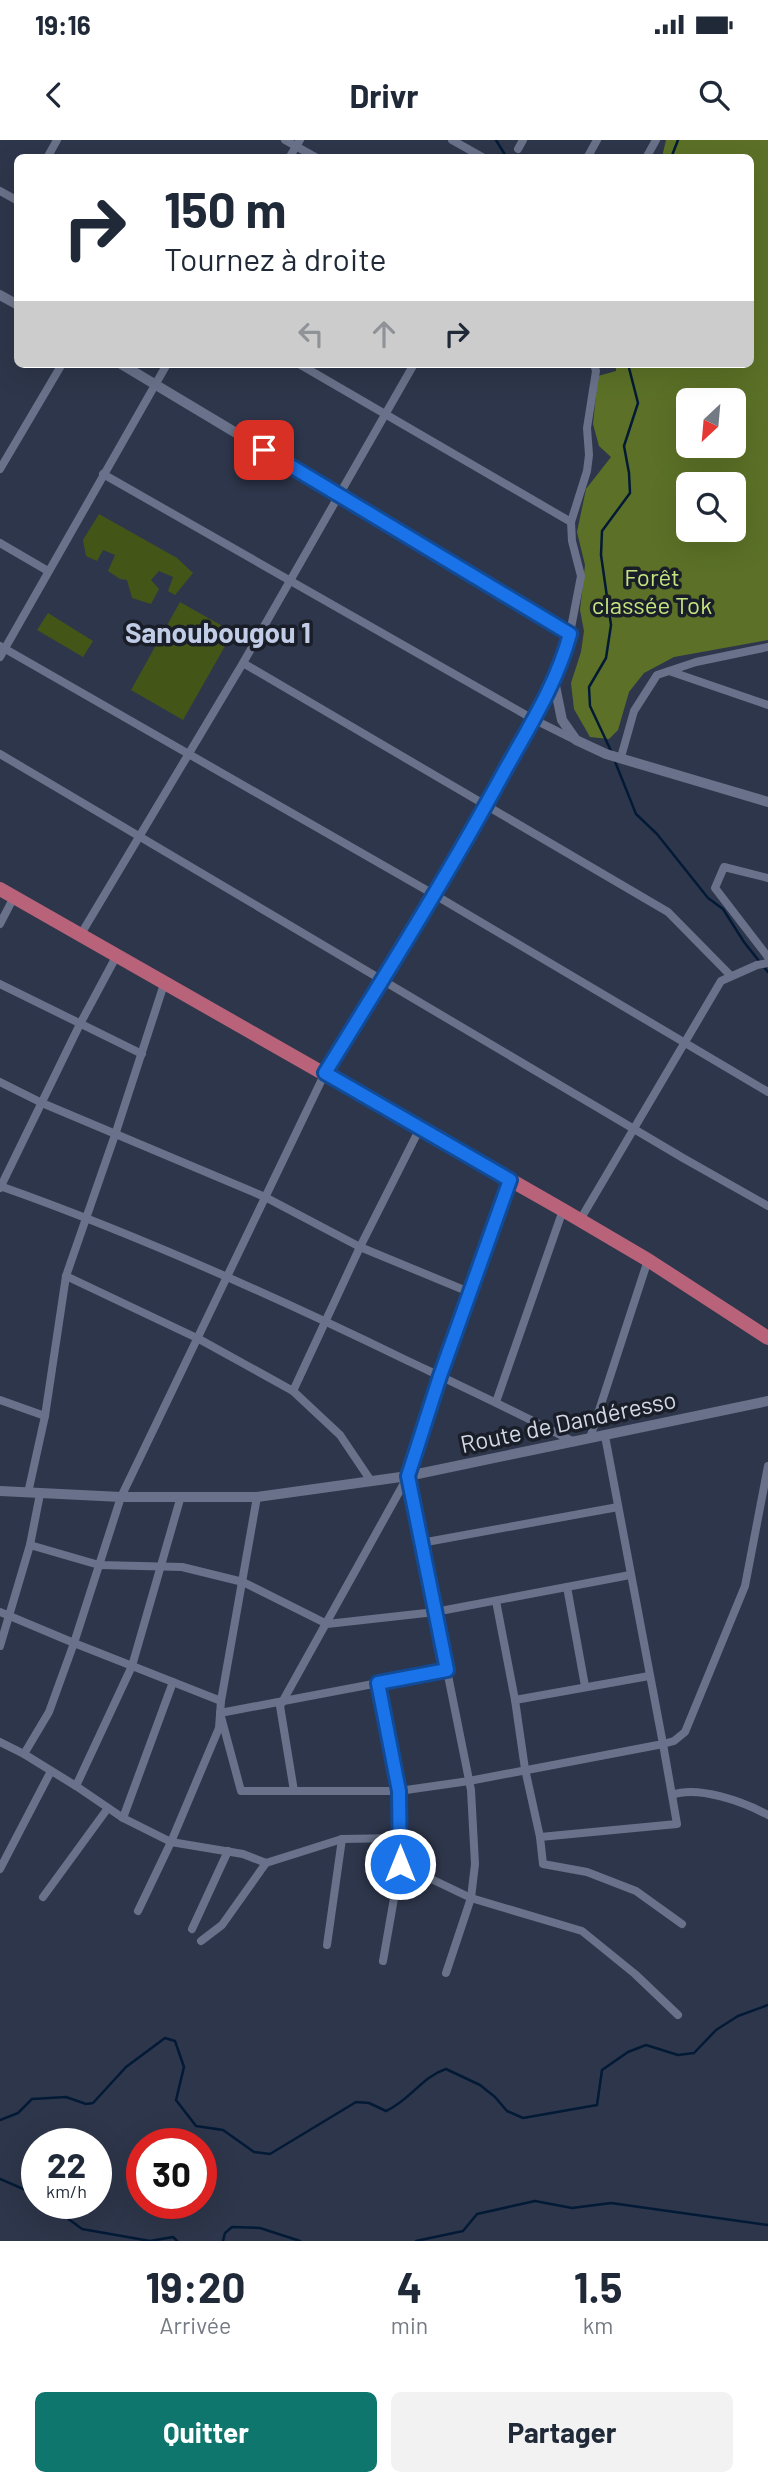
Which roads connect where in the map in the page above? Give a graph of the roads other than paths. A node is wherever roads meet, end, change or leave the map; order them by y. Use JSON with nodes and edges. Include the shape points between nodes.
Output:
{"nodes":[{"id":1,"x":285,"y":140,"type":"edge"},
{"id":2,"x":452,"y":140,"type":"edge"},
{"id":3,"x":523,"y":140,"type":"edge"},
{"id":4,"x":298,"y":143,"type":"edge"},
{"id":5,"x":518,"y":149,"type":"dead end"},
{"id":6,"x":312,"y":154,"type":"edge"},
{"id":7,"x":477,"y":154,"type":"edge"},
{"id":8,"x":60,"y":368,"type":"edge"},
{"id":9,"x":128,"y":368,"type":"edge"},
{"id":10,"x":165,"y":368,"type":"edge"},
{"id":11,"x":307,"y":368,"type":"edge"},
{"id":12,"x":412,"y":368,"type":"edge"},
{"id":13,"x":595,"y":368,"type":"edge"},
{"id":14,"x":156,"y":384,"type":"junction"},
{"id":15,"x":385,"y":415,"type":"junction"},
{"id":16,"x":0,"y":469,"type":"edge"},
{"id":17,"x":103,"y":474,"type":"junction"},
{"id":18,"x":340,"y":496,"type":"junction"},
{"id":19,"x":571,"y":522,"type":"junction"},
{"id":20,"x":0,"y":543,"type":"edge"},
{"id":21,"x":48,"y":571,"type":"junction"},
{"id":22,"x":290,"y":580,"type":"junction"},
{"id":23,"x":570,"y":634,"type":"junction"},
{"id":24,"x":768,"y":647,"type":"edge"},
{"id":25,"x":1,"y":651,"type":"edge"},
{"id":26,"x":243,"y":663,"type":"junction"},
{"id":27,"x":668,"y":671,"type":"junction"},
{"id":28,"x":554,"y":681,"type":"junction"},
{"id":29,"x":768,"y":705,"type":"edge"},
{"id":30,"x":533,"y":719,"type":"junction"},
{"id":31,"x":576,"y":740,"type":"junction"},
{"id":32,"x":0,"y":754,"type":"edge"},
{"id":33,"x":188,"y":754,"type":"junction"},
{"id":34,"x":620,"y":757,"type":"junction"},
{"id":35,"x":768,"y":802,"type":"edge"},
{"id":36,"x":486,"y":807,"type":"junction"},
{"id":37,"x":139,"y":835,"type":"junction"},
{"id":38,"x":768,"y":878,"type":"edge"},
{"id":39,"x":0,"y":888,"type":"edge"},
{"id":40,"x":435,"y":895,"type":"junction"},
{"id":41,"x":14,"y":897,"type":"junction"},
{"id":42,"x":0,"y":924,"type":"edge"},
{"id":43,"x":81,"y":934,"type":"junction"},
{"id":44,"x":117,"y":955,"type":"junction"},
{"id":45,"x":768,"y":957,"type":"edge"},
{"id":46,"x":768,"y":963,"type":"edge"},
{"id":47,"x":731,"y":976,"type":"junction"},
{"id":48,"x":383,"y":978,"type":"junction"},
{"id":49,"x":165,"y":981,"type":"junction"},
{"id":50,"x":0,"y":984,"type":"edge"},
{"id":51,"x":80,"y":1024,"type":"junction"},
{"id":52,"x":686,"y":1041,"type":"junction"},
{"id":53,"x":142,"y":1054,"type":"junction"},
{"id":54,"x":325,"y":1073,"type":"junction"},
{"id":55,"x":0,"y":1082,"type":"edge"},
{"id":56,"x":768,"y":1092,"type":"edge"},
{"id":57,"x":42,"y":1102,"type":"junction"},
{"id":58,"x":420,"y":1128,"type":"junction"},
{"id":59,"x":634,"y":1129,"type":"junction"},
{"id":60,"x":116,"y":1132,"type":"junction"},
{"id":61,"x":510,"y":1180,"type":"junction"},
{"id":62,"x":0,"y":1187,"type":"edge"},
{"id":63,"x":265,"y":1197,"type":"junction"},
{"id":64,"x":768,"y":1206,"type":"edge"},
{"id":65,"x":563,"y":1210,"type":"junction"},
{"id":66,"x":86,"y":1217,"type":"junction"},
{"id":67,"x":580,"y":1220,"type":"junction"},
{"id":68,"x":360,"y":1247,"type":"junction"},
{"id":69,"x":648,"y":1260,"type":"junction"},
{"id":70,"x":66,"y":1276,"type":"junction"},
{"id":71,"x":227,"y":1278,"type":"junction"},
{"id":72,"x":469,"y":1292,"type":"junction"},
{"id":73,"x":326,"y":1321,"type":"junction"},
{"id":74,"x":768,"y":1338,"type":"edge"},
{"id":75,"x":199,"y":1339,"type":"junction"},
{"id":76,"x":440,"y":1376,"type":"junction"},
{"id":77,"x":293,"y":1391,"type":"junction"},
{"id":78,"x":0,"y":1399,"type":"edge"},
{"id":79,"x":768,"y":1401,"type":"edge"},
{"id":80,"x":496,"y":1402,"type":"junction"},
{"id":81,"x":45,"y":1416,"type":"junction"},
{"id":82,"x":605,"y":1436,"type":"junction"},
{"id":83,"x":590,"y":1438,"type":"junction"},
{"id":84,"x":574,"y":1442,"type":"junction"},
{"id":85,"x":768,"y":1466,"type":"edge"},
{"id":86,"x":408,"y":1476,"type":"junction"},
{"id":87,"x":371,"y":1481,"type":"junction"},
{"id":88,"x":0,"y":1491,"type":"edge"},
{"id":89,"x":28,"y":1493,"type":"junction"},
{"id":90,"x":40,"y":1494,"type":"junction"},
{"id":91,"x":181,"y":1496,"type":"junction"},
{"id":92,"x":121,"y":1497,"type":"junction"},
{"id":93,"x":257,"y":1497,"type":"junction"},
{"id":94,"x":618,"y":1507,"type":"junction"},
{"id":95,"x":421,"y":1544,"type":"junction"},
{"id":96,"x":30,"y":1545,"type":"junction"},
{"id":97,"x":99,"y":1565,"type":"junction"},
{"id":98,"x":161,"y":1566,"type":"junction"},
{"id":99,"x":630,"y":1575,"type":"junction"},
{"id":100,"x":243,"y":1582,"type":"junction"},
{"id":101,"x":567,"y":1587,"type":"junction"},
{"id":102,"x":496,"y":1601,"type":"junction"},
{"id":103,"x":435,"y":1612,"type":"junction"},
{"id":104,"x":4,"y":1614,"type":"edge"},
{"id":105,"x":327,"y":1624,"type":"junction"},
{"id":106,"x":74,"y":1643,"type":"junction"},
{"id":107,"x":0,"y":1646,"type":"edge"},
{"id":108,"x":132,"y":1666,"type":"junction"},
{"id":109,"x":447,"y":1670,"type":"junction"},
{"id":110,"x":649,"y":1676,"type":"junction"},
{"id":111,"x":173,"y":1682,"type":"junction"},
{"id":112,"x":378,"y":1683,"type":"junction"},
{"id":113,"x":585,"y":1686,"type":"junction"},
{"id":114,"x":515,"y":1700,"type":"junction"},
{"id":115,"x":220,"y":1701,"type":"junction"},
{"id":116,"x":283,"y":1701,"type":"junction"},
{"id":117,"x":220,"y":1713,"type":"junction"},
{"id":118,"x":0,"y":1742,"type":"edge"},
{"id":119,"x":663,"y":1744,"type":"junction"},
{"id":120,"x":24,"y":1754,"type":"junction"},
{"id":121,"x":525,"y":1769,"type":"junction"},
{"id":122,"x":51,"y":1771,"type":"junction"},
{"id":123,"x":470,"y":1782,"type":"junction"},
{"id":124,"x":76,"y":1786,"type":"junction"},
{"id":125,"x":294,"y":1791,"type":"junction"},
{"id":126,"x":399,"y":1791,"type":"junction"},
{"id":127,"x":672,"y":1795,"type":"junction"},
{"id":128,"x":108,"y":1808,"type":"junction"},
{"id":129,"x":768,"y":1815,"type":"edge"},
{"id":130,"x":123,"y":1818,"type":"junction"},
{"id":131,"x":540,"y":1837,"type":"junction"},
{"id":132,"x":400,"y":1838,"type":"junction"},
{"id":133,"x":342,"y":1839,"type":"junction"},
{"id":134,"x":171,"y":1842,"type":"junction"},
{"id":135,"x":228,"y":1851,"type":"junction"},
{"id":136,"x":266,"y":1863,"type":"junction"},
{"id":137,"x":400,"y":1864,"type":"junction"},
{"id":138,"x":0,"y":1869,"type":"edge"},
{"id":139,"x":43,"y":1897,"type":"dead end"},
{"id":140,"x":471,"y":1898,"type":"junction"},
{"id":141,"x":138,"y":1911,"type":"dead end"},
{"id":142,"x":682,"y":1924,"type":"dead end"},
{"id":143,"x":192,"y":1929,"type":"dead end"},
{"id":144,"x":201,"y":1941,"type":"dead end"},
{"id":145,"x":327,"y":1945,"type":"dead end"},
{"id":146,"x":383,"y":1961,"type":"dead end"},
{"id":147,"x":446,"y":1972,"type":"dead end"},
{"id":148,"x":677,"y":2015,"type":"dead end"}],
"edges":[{"from":1,"to":4,"type":"street"},
{"from":2,"to":7,"type":"street"},
{"from":3,"to":5,"type":"street"},
{"from":4,"to":6,"type":"street"},
{"from":8,"to":16,"type":"street"},
{"from":9,"to":14,"type":"street"},
{"from":10,"to":14,"type":"street"},
{"from":11,"to":15,"type":"street"},
{"from":12,"to":15,"type":"street"},
{"from":13,"to":19,"type":"street","via":[[587,428],[589,455]]},
{"from":14,"to":17,"type":"street"},
{"from":14,"to":18,"type":"street"},
{"from":15,"to":18,"type":"street"},
{"from":15,"to":19,"type":"street"},
{"from":17,"to":21,"type":"street"},
{"from":17,"to":22,"type":"street"},
{"from":18,"to":22,"type":"street"},
{"from":18,"to":23,"type":"street"},
{"from":19,"to":23,"type":"street","via":[[581,576]]},
{"from":20,"to":21,"type":"street"},
{"from":21,"to":25,"type":"street"},
{"from":22,"to":26,"type":"street"},
{"from":22,"to":30,"type":"street"},
{"from":23,"to":28,"type":"street"},
{"from":24,"to":27,"type":"street"},
{"from":25,"to":33,"type":"street"},
{"from":26,"to":33,"type":"street"},
{"from":26,"to":36,"type":"street"},
{"from":27,"to":29,"type":"street"},
{"from":27,"to":34,"type":"street","via":[[657,675],[634,710]]},
{"from":28,"to":30,"type":"street"},
{"from":28,"to":31,"type":"street","via":[[562,720]]},
{"from":30,"to":31,"type":"street"},
{"from":30,"to":36,"type":"street"},
{"from":31,"to":34,"type":"street"},
{"from":32,"to":37,"type":"street"},
{"from":33,"to":37,"type":"street"},
{"from":33,"to":40,"type":"street"},
{"from":34,"to":35,"type":"street"},
{"from":36,"to":40,"type":"street"},
{"from":36,"to":47,"type":"street","via":[[668,912]]},
{"from":37,"to":43,"type":"street"},
{"from":37,"to":48,"type":"street"},
{"from":38,"to":45,"type":"street","via":[[724,867],[715,888]]},
{"from":39,"to":41,"type":"highway"},
{"from":40,"to":48,"type":"street"},
{"from":40,"to":52,"type":"street"},
{"from":41,"to":42,"type":"street"},
{"from":41,"to":43,"type":"highway"},
{"from":43,"to":44,"type":"highway"},
{"from":44,"to":49,"type":"highway"},
{"from":44,"to":51,"type":"street"},
{"from":46,"to":47,"type":"street"},
{"from":47,"to":52,"type":"street","via":[[721,981]]},
{"from":48,"to":54,"type":"street"},
{"from":48,"to":59,"type":"street"},
{"from":49,"to":53,"type":"street"},
{"from":49,"to":54,"type":"highway"},
{"from":50,"to":51,"type":"street"},
{"from":51,"to":53,"type":"street"},
{"from":51,"to":57,"type":"street"},
{"from":52,"to":56,"type":"street"},
{"from":52,"to":59,"type":"street"},
{"from":53,"to":60,"type":"street"},
{"from":54,"to":58,"type":"highway"},
{"from":54,"to":63,"type":"street"},
{"from":55,"to":57,"type":"street"},
{"from":57,"to":60,"type":"street"},
{"from":57,"to":62,"type":"street"},
{"from":58,"to":61,"type":"highway"},
{"from":58,"to":68,"type":"street"},
{"from":59,"to":64,"type":"street"},
{"from":59,"to":67,"type":"street"},
{"from":60,"to":63,"type":"street"},
{"from":60,"to":66,"type":"street"},
{"from":61,"to":65,"type":"highway"},
{"from":61,"to":72,"type":"street"},
{"from":62,"to":66,"type":"street"},
{"from":63,"to":68,"type":"street"},
{"from":63,"to":71,"type":"street"},
{"from":65,"to":67,"type":"highway"},
{"from":65,"to":80,"type":"street"},
{"from":66,"to":70,"type":"street"},
{"from":66,"to":71,"type":"street"},
{"from":67,"to":69,"type":"highway"},
{"from":68,"to":72,"type":"street"},
{"from":68,"to":73,"type":"street"},
{"from":69,"to":74,"type":"highway"},
{"from":69,"to":83,"type":"street"},
{"from":70,"to":75,"type":"street"},
{"from":70,"to":81,"type":"street"},
{"from":71,"to":73,"type":"street"},
{"from":71,"to":75,"type":"street"},
{"from":72,"to":76,"type":"street"},
{"from":73,"to":76,"type":"street"},
{"from":73,"to":77,"type":"street"},
{"from":75,"to":77,"type":"street"},
{"from":75,"to":92,"type":"street"},
{"from":76,"to":80,"type":"street"},
{"from":76,"to":86,"type":"street"},
{"from":77,"to":87,"type":"street","via":[[340,1435]]},
{"from":78,"to":81,"type":"street"},
{"from":79,"to":82,"type":"street","name":"Route de Dandéresso"},
{"from":80,"to":84,"type":"street"},
{"from":81,"to":89,"type":"street"},
{"from":82,"to":83,"type":"street","name":"Route de Dandéresso"},
{"from":82,"to":94,"type":"street"},
{"from":83,"to":84,"type":"street","name":"Route de Dandéresso"},
{"from":84,"to":86,"type":"street","name":"Route de Dandéresso"},
{"from":85,"to":119,"type":"street","via":[[745,1586],[685,1732]]},
{"from":86,"to":87,"type":"street","name":"Route de Dandéresso"},
{"from":86,"to":95,"type":"street"},
{"from":86,"to":105,"type":"street"},
{"from":87,"to":93,"type":"street","name":"Route de Dandéresso"},
{"from":88,"to":89,"type":"street","name":"Route de Dandéresso"},
{"from":89,"to":90,"type":"street","name":"Route de Dandéresso"},
{"from":90,"to":92,"type":"street","name":"Route de Dandéresso"},
{"from":90,"to":96,"type":"street"},
{"from":91,"to":92,"type":"street","name":"Route de Dandéresso"},
{"from":91,"to":93,"type":"street","name":"Route de Dandéresso"},
{"from":91,"to":98,"type":"street"},
{"from":92,"to":97,"type":"street"},
{"from":93,"to":100,"type":"street"},
{"from":94,"to":95,"type":"street"},
{"from":94,"to":99,"type":"street"},
{"from":95,"to":103,"type":"street"},
{"from":96,"to":97,"type":"street"},
{"from":96,"to":104,"type":"street"},
{"from":97,"to":98,"type":"street"},
{"from":97,"to":106,"type":"street"},
{"from":98,"to":100,"type":"street"},
{"from":98,"to":108,"type":"street"},
{"from":99,"to":101,"type":"street"},
{"from":99,"to":110,"type":"street"},
{"from":100,"to":105,"type":"street"},
{"from":100,"to":115,"type":"street"},
{"from":101,"to":102,"type":"street"},
{"from":101,"to":113,"type":"street"},
{"from":102,"to":103,"type":"street"},
{"from":102,"to":114,"type":"street"},
{"from":103,"to":105,"type":"street"},
{"from":103,"to":109,"type":"street"},
{"from":104,"to":106,"type":"street"},
{"from":104,"to":107,"type":"street"},
{"from":105,"to":116,"type":"street"},
{"from":106,"to":108,"type":"street"},
{"from":106,"to":120,"type":"street","via":[[49,1712]]},
{"from":108,"to":111,"type":"street"},
{"from":108,"to":124,"type":"street"},
{"from":109,"to":112,"type":"street"},
{"from":109,"to":123,"type":"street"},
{"from":110,"to":113,"type":"street"},
{"from":110,"to":119,"type":"street"},
{"from":111,"to":115,"type":"street"},
{"from":111,"to":130,"type":"street"},
{"from":112,"to":116,"type":"street"},
{"from":112,"to":126,"type":"street"},
{"from":113,"to":114,"type":"street"},
{"from":114,"to":121,"type":"street"},
{"from":115,"to":117,"type":"street"},
{"from":116,"to":117,"type":"street"},
{"from":116,"to":125,"type":"street","via":[[280,1706]]},
{"from":117,"to":125,"type":"street","via":[[241,1791]]},
{"from":117,"to":134,"type":"street","via":[[219,1728]]},
{"from":118,"to":120,"type":"street"},
{"from":119,"to":121,"type":"street"},
{"from":119,"to":127,"type":"street"},
{"from":120,"to":122,"type":"street"},
{"from":121,"to":123,"type":"street"},
{"from":121,"to":131,"type":"street"},
{"from":122,"to":124,"type":"street"},
{"from":122,"to":138,"type":"street"},
{"from":123,"to":126,"type":"street"},
{"from":123,"to":140,"type":"street","via":[[475,1864]]},
{"from":124,"to":128,"type":"street"},
{"from":125,"to":126,"type":"street"},
{"from":126,"to":132,"type":"street"},
{"from":127,"to":129,"type":"street","via":[[684,1791],[745,1802]]},
{"from":127,"to":131,"type":"street","via":[[677,1824]]},
{"from":128,"to":130,"type":"street"},
{"from":128,"to":139,"type":"street"},
{"from":130,"to":134,"type":"street"},
{"from":131,"to":142,"type":"street","via":[[543,1864],[587,1872],[636,1891]]},
{"from":132,"to":133,"type":"street"},
{"from":132,"to":137,"type":"street"},
{"from":133,"to":136,"type":"street"},
{"from":133,"to":145,"type":"street"},
{"from":134,"to":135,"type":"street"},
{"from":134,"to":141,"type":"street"},
{"from":135,"to":136,"type":"street"},
{"from":135,"to":143,"type":"street"},
{"from":136,"to":144,"type":"street","via":[[222,1925]]},
{"from":137,"to":140,"type":"street"},
{"from":137,"to":146,"type":"street"},
{"from":140,"to":147,"type":"street"},
{"from":140,"to":148,"type":"street","via":[[582,1931]]}]}
